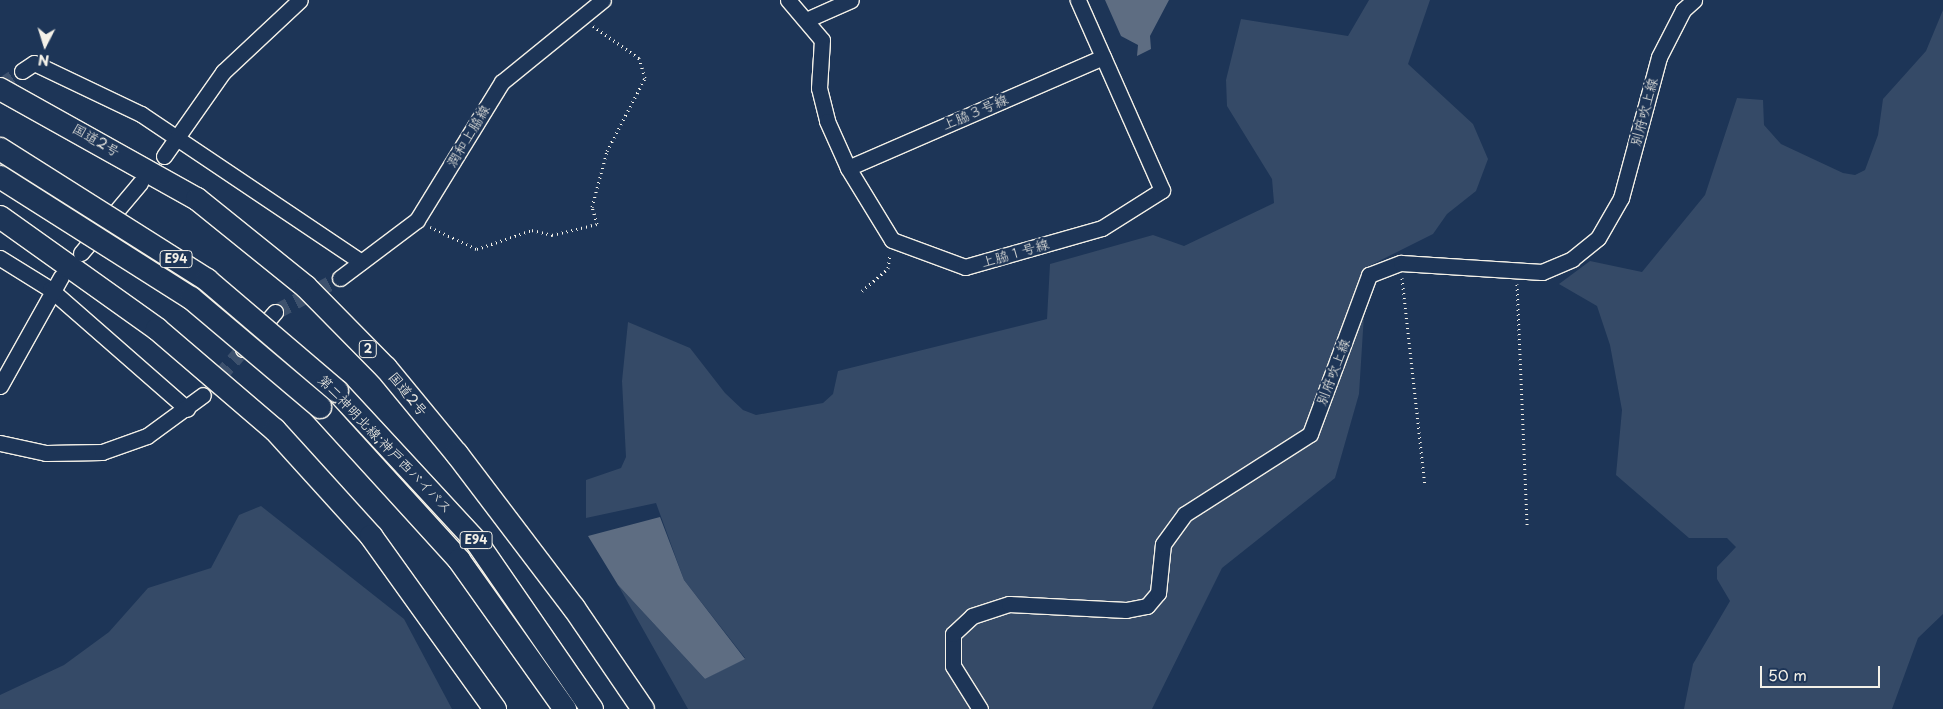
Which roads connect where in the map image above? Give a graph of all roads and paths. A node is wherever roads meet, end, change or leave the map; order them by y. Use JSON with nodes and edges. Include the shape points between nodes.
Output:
{"nodes":[{"id":1,"x":300,"y":0,"type":"edge"},
{"id":2,"x":603,"y":0,"type":"edge"},
{"id":3,"x":788,"y":0,"type":"edge"},
{"id":4,"x":851,"y":0,"type":"edge"},
{"id":5,"x":1078,"y":0,"type":"edge"},
{"id":6,"x":1694,"y":0,"type":"edge"},
{"id":7,"x":581,"y":18,"type":"junction"},
{"id":8,"x":806,"y":20,"type":"junction"},
{"id":9,"x":1103,"y":57,"type":"junction"},
{"id":10,"x":22,"y":71,"type":"tunnel mouth"},
{"id":11,"x":0,"y":89,"type":"edge"},
{"id":12,"x":177,"y":140,"type":"junction"},
{"id":13,"x":0,"y":149,"type":"edge"},
{"id":14,"x":164,"y":156,"type":"dead end"},
{"id":15,"x":848,"y":168,"type":"junction"},
{"id":16,"x":0,"y":177,"type":"edge"},
{"id":17,"x":140,"y":183,"type":"dead end"},
{"id":18,"x":0,"y":217,"type":"edge"},
{"id":19,"x":416,"y":220,"type":"junction"},
{"id":20,"x":892,"y":240,"type":"junction"},
{"id":21,"x":81,"y":253,"type":"dead end"},
{"id":22,"x":0,"y":258,"type":"edge"},
{"id":23,"x":361,"y":262,"type":"junction"},
{"id":24,"x":1401,"y":263,"type":"junction"},
{"id":25,"x":1516,"y":272,"type":"junction"},
{"id":26,"x":61,"y":277,"type":"dead end"},
{"id":27,"x":340,"y":278,"type":"tunnel mouth"},
{"id":28,"x":50,"y":289,"type":"junction"},
{"id":29,"x":862,"y":291,"type":"dead end"},
{"id":30,"x":275,"y":312,"type":"tunnel mouth"},
{"id":31,"x":243,"y":349,"type":"tunnel mouth"},
{"id":32,"x":0,"y":386,"type":"edge"},
{"id":33,"x":203,"y":395,"type":"tunnel mouth"},
{"id":34,"x":187,"y":409,"type":"junction"},
{"id":35,"x":0,"y":444,"type":"edge"},
{"id":36,"x":1425,"y":486,"type":"dead end"},
{"id":37,"x":1527,"y":526,"type":"dead end"},
{"id":38,"x":494,"y":709,"type":"edge"},
{"id":39,"x":565,"y":709,"type":"edge"},
{"id":40,"x":592,"y":709,"type":"edge"},
{"id":41,"x":643,"y":709,"type":"edge"},
{"id":42,"x":980,"y":709,"type":"edge"}],
"edges":[{"from":1,"to":12,"type":"street","via":[[223,72]]},
{"from":2,"to":7,"type":"street","name":"潤和上脇線"},
{"from":3,"to":8,"type":"street"},
{"from":4,"to":8,"type":"street"},
{"from":5,"to":9,"type":"street","name":"上脇１号線"},
{"from":6,"to":25,"type":"street","name":"別府吹上線","via":[[1683,10],[1659,57],[1621,198],[1598,238],[1572,259],[1542,272]]},
{"from":7,"to":19,"type":"street","name":"潤和上脇線","via":[[502,82]]},
{"from":7,"to":19,"type":"path","via":[[639,58],[645,78],[607,151],[592,207],[596,224],[552,235],[532,230],[476,249]]},
{"from":8,"to":15,"type":"street","via":[[822,40],[819,88],[827,121]]},
{"from":9,"to":15,"type":"street","name":"上脇３号線"},
{"from":9,"to":20,"type":"street","name":"上脇１号線","via":[[1162,190],[1102,228],[965,268]]},
{"from":10,"to":12,"type":"street","via":[[34,63],[141,114]]},
{"from":11,"to":41,"type":"highway","name":"国道2号","number":"2","via":[[197,199],[306,287],[386,368],[457,454],[574,608]]},
{"from":12,"to":14,"type":"street"},
{"from":12,"to":23,"type":"street"},
{"from":13,"to":40,"type":"highway","name":"第二神明北線;神戸西バイパス","number":"E94","bridge":true,"via":[[207,280],[337,391],[476,541]]},
{"from":15,"to":20,"type":"street"},
{"from":16,"to":39,"type":"highway","name":"第二神明北線;神戸西バイパス","number":"E94","bridge":true,"via":[[191,298],[320,407],[459,560]]},
{"from":17,"to":21,"type":"street"},
{"from":18,"to":38,"type":"highway","via":[[157,329],[275,430],[371,536]]},
{"from":19,"to":23,"type":"street","name":"潤和上脇線"},
{"from":20,"to":29,"type":"path","via":[[888,268]]},
{"from":22,"to":28,"type":"street"},
{"from":23,"to":27,"type":"street","name":"潤和上脇線"},
{"from":24,"to":25,"type":"street","name":"別府吹上線"},
{"from":24,"to":36,"type":"path"},
{"from":24,"to":42,"type":"street","name":"別府吹上線","via":[[1369,276],[1310,434],[1185,514],[1163,544],[1158,593],[1147,606],[1126,610],[1009,604],[972,616],[953,634],[953,666]]},
{"from":25,"to":37,"type":"path"},
{"from":26,"to":28,"type":"street"},
{"from":28,"to":32,"type":"street"},
{"from":28,"to":34,"type":"street"},
{"from":30,"to":31,"type":"street"},
{"from":33,"to":34,"type":"street"},
{"from":34,"to":35,"type":"street","via":[[147,436],[102,452],[46,453]]}]}
